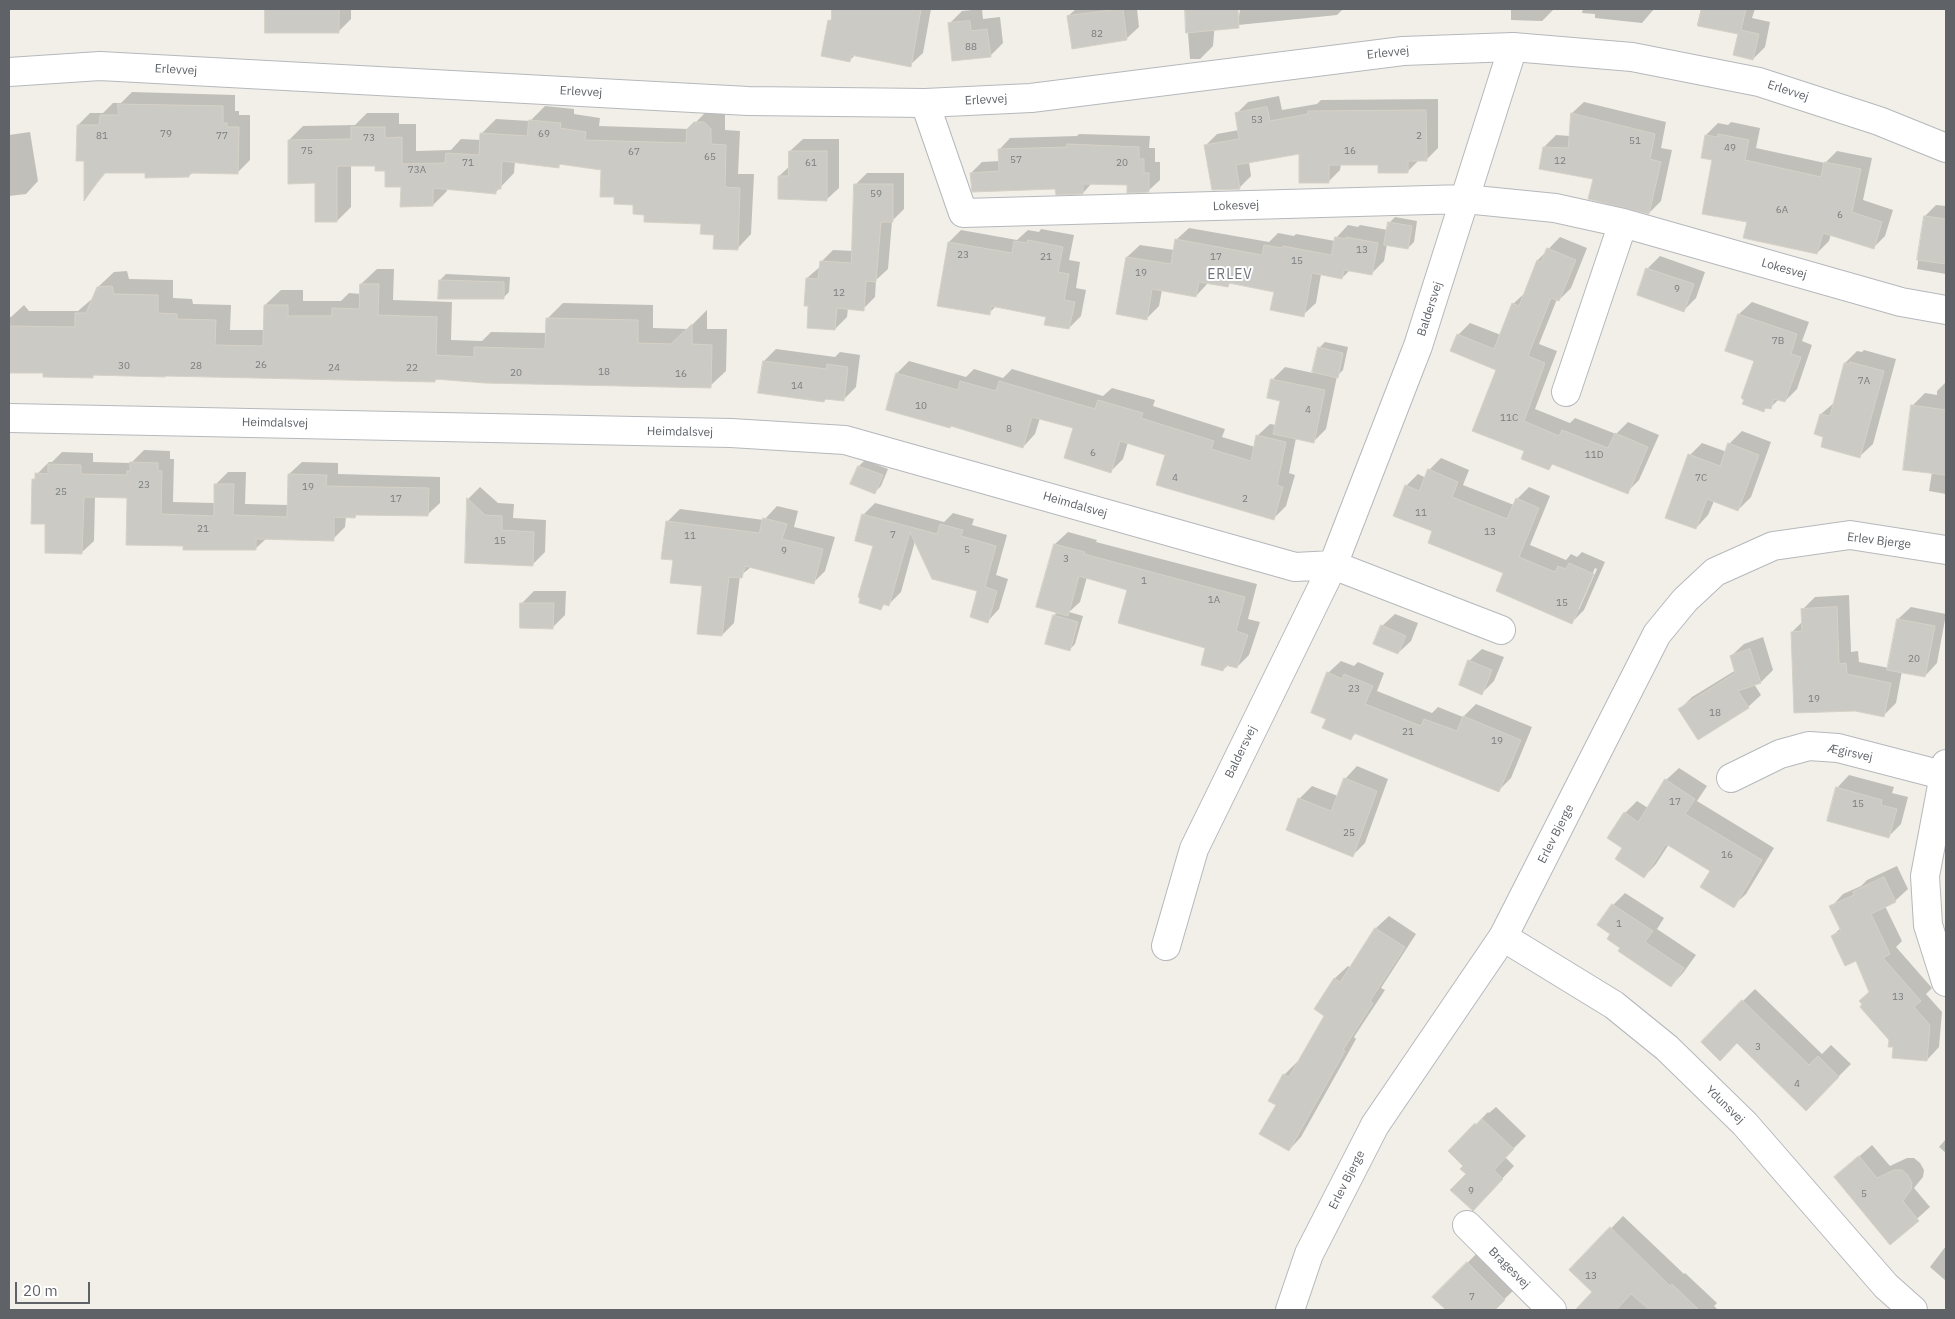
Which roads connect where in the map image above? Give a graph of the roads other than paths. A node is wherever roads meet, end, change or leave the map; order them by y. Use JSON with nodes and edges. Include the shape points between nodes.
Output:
{"nodes":[{"id":1,"x":1513,"y":47,"type":"junction"},
{"id":2,"x":9,"y":72,"type":"edge"},
{"id":3,"x":924,"y":103,"type":"junction"},
{"id":4,"x":1946,"y":148,"type":"edge"},
{"id":5,"x":1465,"y":199,"type":"junction"},
{"id":6,"x":1623,"y":223,"type":"junction"},
{"id":7,"x":1946,"y":310,"type":"edge"},
{"id":8,"x":1566,"y":392,"type":"dead end"},
{"id":9,"x":9,"y":418,"type":"edge"},
{"id":10,"x":1946,"y":550,"type":"edge"},
{"id":11,"x":1333,"y":565,"type":"junction"},
{"id":12,"x":1501,"y":630,"type":"dead end"},
{"id":13,"x":1945,"y":772,"type":"edge"},
{"id":14,"x":1731,"y":778,"type":"dead end"},
{"id":15,"x":1503,"y":937,"type":"junction"},
{"id":16,"x":1166,"y":946,"type":"dead end"},
{"id":17,"x":1946,"y":982,"type":"edge"},
{"id":18,"x":1467,"y":1225,"type":"dead end"},
{"id":19,"x":1290,"y":1310,"type":"edge"},
{"id":20,"x":1552,"y":1310,"type":"edge"},
{"id":21,"x":1913,"y":1310,"type":"edge"}],
"edges":[{"from":1,"to":3,"type":"street","name":"Erlevvej","via":[[1404,51],[1031,98]]},
{"from":1,"to":4,"type":"street","name":"Erlevvej","via":[[1632,57],[1760,82],[1879,120]]},
{"from":1,"to":5,"type":"street","name":"Baldersvej"},
{"from":2,"to":3,"type":"street","name":"Erlevvej","via":[[100,66],[748,101]]},
{"from":3,"to":5,"type":"street","name":"Lokesvej","via":[[963,213]]},
{"from":5,"to":6,"type":"street","name":"Lokesvej","via":[[1555,208]]},
{"from":5,"to":11,"type":"street","name":"Baldersvej","via":[[1418,346]]},
{"from":6,"to":7,"type":"street","name":"Lokesvej","via":[[1901,302]]},
{"from":6,"to":8,"type":"street"},
{"from":9,"to":11,"type":"street","name":"Heimdalsvej","via":[[731,433],[845,440],[1295,567]]},
{"from":10,"to":15,"type":"street","name":"Erlev Bjerge","via":[[1850,535],[1773,546],[1715,572],[1685,600],[1657,634]]},
{"from":11,"to":12,"type":"street"},
{"from":11,"to":16,"type":"street","name":"Baldersvej","via":[[1194,849]]},
{"from":13,"to":14,"type":"street","name":"Ægirsvej","via":[[1838,748],[1809,746],[1780,754]]},
{"from":13,"to":17,"type":"street","name":"Ægirsvej","via":[[1925,876],[1928,925]]},
{"from":15,"to":19,"type":"street","name":"Erlev Bjerge","via":[[1375,1125],[1309,1254]]},
{"from":15,"to":21,"type":"street","name":"Ydunsvej","via":[[1614,1005],[1667,1048],[1745,1124],[1886,1286]]},
{"from":18,"to":20,"type":"street","name":"Bragesvej"}]}
